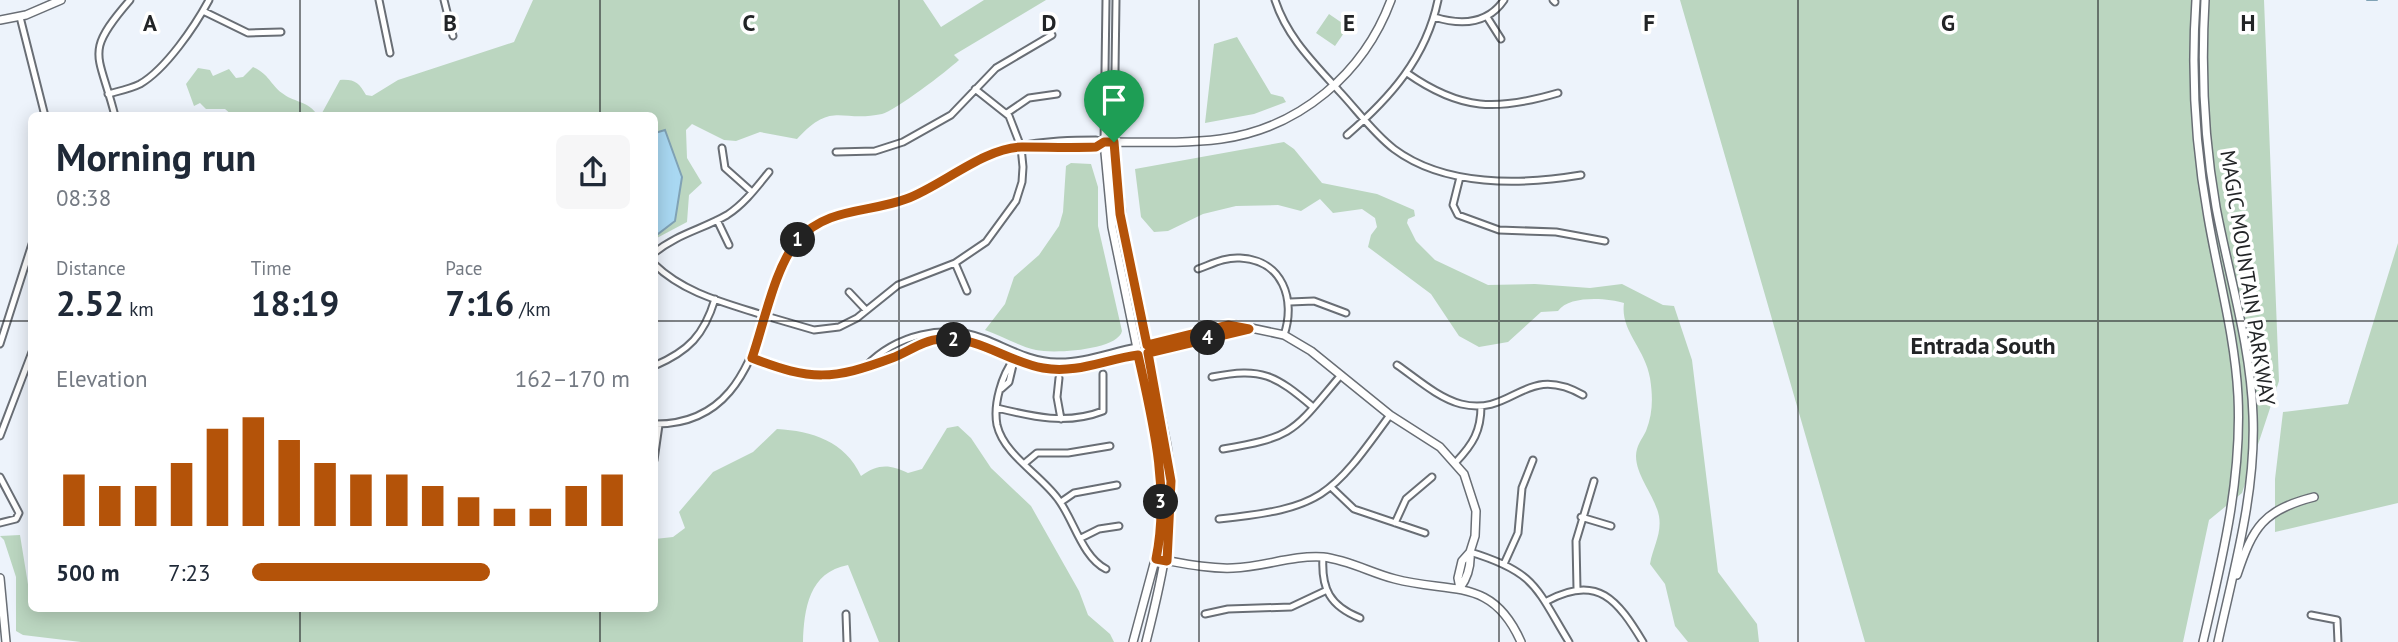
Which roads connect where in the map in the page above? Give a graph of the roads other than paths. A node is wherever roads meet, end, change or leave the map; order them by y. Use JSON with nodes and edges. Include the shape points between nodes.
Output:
{"nodes":[{"id":1,"x":61,"y":0,"type":"edge"},
{"id":2,"x":131,"y":0,"type":"edge"},
{"id":3,"x":209,"y":0,"type":"edge"},
{"id":4,"x":379,"y":0,"type":"edge"},
{"id":5,"x":444,"y":0,"type":"edge"},
{"id":6,"x":1106,"y":0,"type":"edge"},
{"id":7,"x":1116,"y":0,"type":"edge"},
{"id":8,"x":1275,"y":0,"type":"edge"},
{"id":9,"x":1391,"y":0,"type":"edge"},
{"id":10,"x":1438,"y":0,"type":"edge"},
{"id":11,"x":1504,"y":0,"type":"edge"},
{"id":12,"x":2196,"y":0,"type":"edge"},
{"id":13,"x":2205,"y":0,"type":"edge"},
{"id":14,"x":203,"y":11,"type":"junction"},
{"id":15,"x":20,"y":16,"type":"junction"},
{"id":16,"x":1434,"y":17,"type":"junction"},
{"id":17,"x":1487,"y":17,"type":"junction"},
{"id":18,"x":0,"y":20,"type":"edge"},
{"id":19,"x":281,"y":32,"type":"dead end"},
{"id":20,"x":1052,"y":35,"type":"dead end"},
{"id":21,"x":453,"y":36,"type":"dead end"},
{"id":22,"x":1501,"y":39,"type":"dead end"},
{"id":23,"x":390,"y":53,"type":"dead end"},
{"id":24,"x":1408,"y":73,"type":"junction"},
{"id":25,"x":1334,"y":86,"type":"junction"},
{"id":26,"x":975,"y":89,"type":"junction"},
{"id":27,"x":1057,"y":93,"type":"dead end"},
{"id":28,"x":1558,"y":93,"type":"dead end"},
{"id":29,"x":108,"y":94,"type":"junction"},
{"id":30,"x":44,"y":112,"type":"edge"},
{"id":31,"x":114,"y":112,"type":"edge"},
{"id":32,"x":1007,"y":113,"type":"junction"},
{"id":33,"x":1365,"y":120,"type":"junction"},
{"id":34,"x":1347,"y":135,"type":"dead end"},
{"id":35,"x":1104,"y":142,"type":"junction"},
{"id":36,"x":1114,"y":142,"type":"junction"},
{"id":37,"x":1021,"y":146,"type":"junction"},
{"id":38,"x":722,"y":148,"type":"dead end"},
{"id":39,"x":836,"y":152,"type":"dead end"},
{"id":40,"x":769,"y":172,"type":"dead end"},
{"id":41,"x":1581,"y":175,"type":"dead end"},
{"id":42,"x":1460,"y":177,"type":"junction"},
{"id":43,"x":752,"y":192,"type":"junction"},
{"id":44,"x":717,"y":220,"type":"junction"},
{"id":45,"x":1605,"y":241,"type":"dead end"},
{"id":46,"x":729,"y":245,"type":"dead end"},
{"id":47,"x":658,"y":250,"type":"edge"},
{"id":48,"x":28,"y":256,"type":"edge"},
{"id":49,"x":956,"y":263,"type":"junction"},
{"id":50,"x":658,"y":267,"type":"edge"},
{"id":51,"x":1198,"y":269,"type":"dead end"},
{"id":52,"x":967,"y":291,"type":"dead end"},
{"id":53,"x":849,"y":292,"type":"dead end"},
{"id":54,"x":715,"y":299,"type":"junction"},
{"id":55,"x":1290,"y":302,"type":"junction"},
{"id":56,"x":866,"y":310,"type":"junction"},
{"id":57,"x":1346,"y":313,"type":"dead end"},
{"id":58,"x":766,"y":316,"type":"junction"},
{"id":59,"x":1284,"y":335,"type":"junction"},
{"id":60,"x":0,"y":344,"type":"edge"},
{"id":61,"x":1147,"y":349,"type":"junction"},
{"id":62,"x":1137,"y":351,"type":"junction"},
{"id":63,"x":1016,"y":356,"type":"junction"},
{"id":64,"x":752,"y":358,"type":"junction"},
{"id":65,"x":28,"y":362,"type":"edge"},
{"id":66,"x":658,"y":364,"type":"edge"},
{"id":67,"x":1397,"y":365,"type":"dead end"},
{"id":68,"x":866,"y":366,"type":"junction"},
{"id":69,"x":1103,"y":374,"type":"dead end"},
{"id":70,"x":1341,"y":375,"type":"junction"},
{"id":71,"x":1212,"y":377,"type":"dead end"},
{"id":72,"x":1059,"y":378,"type":"dead end"},
{"id":73,"x":1583,"y":395,"type":"dead end"},
{"id":74,"x":1480,"y":406,"type":"junction"},
{"id":75,"x":1313,"y":407,"type":"junction"},
{"id":76,"x":997,"y":408,"type":"junction"},
{"id":77,"x":1390,"y":415,"type":"junction"},
{"id":78,"x":1061,"y":419,"type":"junction"},
{"id":79,"x":658,"y":425,"type":"edge"},
{"id":80,"x":0,"y":436,"type":"edge"},
{"id":81,"x":1110,"y":446,"type":"dead end"},
{"id":82,"x":1223,"y":449,"type":"dead end"},
{"id":83,"x":1533,"y":460,"type":"dead end"},
{"id":84,"x":1456,"y":462,"type":"junction"},
{"id":85,"x":1025,"y":463,"type":"junction"},
{"id":86,"x":0,"y":477,"type":"edge"},
{"id":87,"x":1432,"y":477,"type":"dead end"},
{"id":88,"x":1594,"y":481,"type":"dead end"},
{"id":89,"x":1117,"y":485,"type":"dead end"},
{"id":90,"x":1332,"y":488,"type":"junction"},
{"id":91,"x":2314,"y":497,"type":"dead end"},
{"id":92,"x":1060,"y":502,"type":"junction"},
{"id":93,"x":1581,"y":517,"type":"junction"},
{"id":94,"x":1219,"y":519,"type":"dead end"},
{"id":95,"x":0,"y":523,"type":"edge"},
{"id":96,"x":1395,"y":523,"type":"junction"},
{"id":97,"x":1119,"y":526,"type":"dead end"},
{"id":98,"x":1611,"y":526,"type":"dead end"},
{"id":99,"x":1425,"y":533,"type":"dead end"},
{"id":100,"x":1081,"y":538,"type":"junction"},
{"id":101,"x":1469,"y":552,"type":"junction"},
{"id":102,"x":1324,"y":557,"type":"junction"},
{"id":103,"x":1156,"y":559,"type":"junction"},
{"id":104,"x":1167,"y":561,"type":"junction"},
{"id":105,"x":1504,"y":564,"type":"junction"},
{"id":106,"x":1106,"y":569,"type":"dead end"},
{"id":107,"x":0,"y":578,"type":"edge"},
{"id":108,"x":1460,"y":588,"type":"junction"},
{"id":109,"x":1577,"y":589,"type":"junction"},
{"id":110,"x":1325,"y":591,"type":"junction"},
{"id":111,"x":1547,"y":601,"type":"junction"},
{"id":112,"x":2224,"y":612,"type":"junction"},
{"id":113,"x":846,"y":614,"type":"dead end"},
{"id":114,"x":1205,"y":614,"type":"dead end"},
{"id":115,"x":2311,"y":615,"type":"dead end"},
{"id":116,"x":1360,"y":618,"type":"dead end"},
{"id":117,"x":6,"y":642,"type":"edge"},
{"id":118,"x":847,"y":642,"type":"edge"},
{"id":119,"x":1133,"y":642,"type":"edge"},
{"id":120,"x":1146,"y":642,"type":"edge"},
{"id":121,"x":1521,"y":642,"type":"edge"},
{"id":122,"x":1569,"y":642,"type":"edge"},
{"id":123,"x":1643,"y":642,"type":"edge"},
{"id":124,"x":2203,"y":642,"type":"edge"},
{"id":125,"x":2218,"y":642,"type":"edge"},
{"id":126,"x":2338,"y":642,"type":"edge"}],
"edges":[{"from":1,"to":15,"type":"street"},
{"from":2,"to":29,"type":"street","via":[[107,26],[99,45]]},
{"from":3,"to":14,"type":"street"},
{"from":4,"to":23,"type":"street"},
{"from":5,"to":21,"type":"street"},
{"from":6,"to":35,"type":"street"},
{"from":7,"to":36,"type":"street"},
{"from":8,"to":25,"type":"street","via":[[1297,45]]},
{"from":9,"to":25,"type":"street","via":[[1371,42]]},
{"from":10,"to":16,"type":"street"},
{"from":11,"to":17,"type":"street"},
{"from":12,"to":124,"type":"street","name":"MAGIC MOUNTAIN PARKWAY","via":[[2197,141],[2232,345],[2239,439],[2232,509]]},
{"from":13,"to":112,"type":"street","name":"MAGIC MOUNTAIN PARKWAY","via":[[2203,82],[2209,159],[2253,417],[2249,497]]},
{"from":14,"to":19,"type":"street","via":[[248,33]]},
{"from":14,"to":29,"type":"street","via":[[150,76],[138,85]]},
{"from":15,"to":18,"type":"street"},
{"from":15,"to":30,"type":"street"},
{"from":16,"to":17,"type":"street","via":[[1459,23]]},
{"from":16,"to":24,"type":"street"},
{"from":17,"to":22,"type":"street"},
{"from":20,"to":26,"type":"street","via":[[996,68]]},
{"from":24,"to":28,"type":"street","via":[[1445,96],[1483,106],[1512,105]]},
{"from":24,"to":33,"type":"street"},
{"from":25,"to":33,"type":"street"},
{"from":25,"to":36,"type":"street","via":[[1296,114],[1236,136]]},
{"from":26,"to":32,"type":"street"},
{"from":26,"to":39,"type":"street","via":[[951,115],[903,142],[875,151]]},
{"from":27,"to":32,"type":"street","via":[[1029,98]]},
{"from":29,"to":31,"type":"street"},
{"from":32,"to":37,"type":"street"},
{"from":33,"to":34,"type":"street"},
{"from":33,"to":42,"type":"street","via":[[1404,156],[1434,171]]},
{"from":35,"to":36,"type":"street"},
{"from":35,"to":37,"type":"street","via":[[1043,140]]},
{"from":35,"to":62,"type":"street","via":[[1107,188]]},
{"from":36,"to":61,"type":"street","via":[[1117,187]]},
{"from":37,"to":49,"type":"street","via":[[1023,182],[1016,201],[979,249]]},
{"from":37,"to":58,"type":"street","via":[[971,163],[904,200],[834,215],[815,225],[789,253]]},
{"from":38,"to":43,"type":"street","via":[[724,168]]},
{"from":40,"to":43,"type":"street"},
{"from":41,"to":42,"type":"street"},
{"from":42,"to":45,"type":"street","via":[[1453,205],[1458,215],[1499,230],[1556,232]]},
{"from":43,"to":44,"type":"street"},
{"from":44,"to":46,"type":"street"},
{"from":44,"to":47,"type":"street"},
{"from":48,"to":60,"type":"street"},
{"from":49,"to":52,"type":"street"},
{"from":49,"to":56,"type":"street","via":[[898,285]]},
{"from":50,"to":54,"type":"street","via":[[681,286]]},
{"from":51,"to":55,"type":"street","via":[[1230,258],[1258,262],[1279,278]]},
{"from":53,"to":56,"type":"street"},
{"from":54,"to":58,"type":"street"},
{"from":54,"to":66,"type":"street","via":[[699,337],[682,353]]},
{"from":55,"to":57,"type":"street","via":[[1314,301]]},
{"from":55,"to":59,"type":"street"},
{"from":56,"to":58,"type":"street","via":[[849,323],[823,331]]},
{"from":58,"to":64,"type":"street"},
{"from":59,"to":61,"type":"street","via":[[1228,325]]},
{"from":59,"to":70,"type":"street"},
{"from":61,"to":62,"type":"street"},
{"from":61,"to":104,"type":"street","via":[[1171,481]]},
{"from":62,"to":63,"type":"street","via":[[1057,362]]},
{"from":62,"to":63,"type":"street","via":[[1087,367],[1058,370]]},
{"from":62,"to":103,"type":"street","via":[[1159,463],[1161,513]]},
{"from":63,"to":68,"type":"street","via":[[967,341],[941,339]]},
{"from":63,"to":68,"type":"street","via":[[973,335],[940,332],[905,340]]},
{"from":63,"to":76,"type":"street"},
{"from":64,"to":68,"type":"street","via":[[793,374],[812,376],[843,374]]},
{"from":64,"to":79,"type":"street","via":[[720,402],[693,417]]},
{"from":65,"to":80,"type":"street"},
{"from":67,"to":74,"type":"street","via":[[1452,401]]},
{"from":69,"to":78,"type":"street","via":[[1103,411]]},
{"from":70,"to":75,"type":"street"},
{"from":70,"to":77,"type":"street"},
{"from":71,"to":75,"type":"street","via":[[1241,372],[1273,376]]},
{"from":72,"to":78,"type":"street"},
{"from":73,"to":74,"type":"street","via":[[1560,384],[1541,383]]},
{"from":74,"to":84,"type":"street","via":[[1475,440]]},
{"from":75,"to":82,"type":"street","via":[[1280,437]]},
{"from":76,"to":78,"type":"street","via":[[1040,419]]},
{"from":76,"to":85,"type":"street","via":[[1000,433]]},
{"from":77,"to":84,"type":"street"},
{"from":77,"to":90,"type":"street"},
{"from":81,"to":85,"type":"street","via":[[1037,453]]},
{"from":83,"to":105,"type":"street","via":[[1522,488],[1518,533]]},
{"from":84,"to":101,"type":"street","via":[[1470,487],[1476,511]]},
{"from":85,"to":92,"type":"street"},
{"from":86,"to":95,"type":"street","via":[[19,513],[16,519]]},
{"from":87,"to":96,"type":"street","via":[[1406,499]]},
{"from":88,"to":93,"type":"street"},
{"from":89,"to":92,"type":"street","via":[[1074,493]]},
{"from":90,"to":94,"type":"street","via":[[1291,509]]},
{"from":90,"to":96,"type":"street","via":[[1354,509]]},
{"from":91,"to":112,"type":"street","via":[[2277,510],[2256,527]]},
{"from":92,"to":100,"type":"street"},
{"from":93,"to":98,"type":"street"},
{"from":93,"to":109,"type":"street","via":[[1576,541]]},
{"from":96,"to":99,"type":"street"},
{"from":97,"to":100,"type":"street"},
{"from":100,"to":106,"type":"street","via":[[1093,561]]},
{"from":101,"to":105,"type":"street"},
{"from":101,"to":108,"type":"street","via":[[1468,572]]},
{"from":102,"to":104,"type":"street","via":[[1233,568]]},
{"from":102,"to":108,"type":"street","via":[[1396,579]]},
{"from":102,"to":110,"type":"street"},
{"from":103,"to":104,"type":"street"},
{"from":103,"to":119,"type":"street"},
{"from":104,"to":120,"type":"street"},
{"from":105,"to":111,"type":"street"},
{"from":107,"to":117,"type":"street"},
{"from":108,"to":121,"type":"street","via":[[1499,609]]},
{"from":109,"to":111,"type":"street"},
{"from":109,"to":123,"type":"street","via":[[1614,600]]},
{"from":110,"to":114,"type":"street","via":[[1291,607]]},
{"from":110,"to":116,"type":"street","via":[[1342,610]]},
{"from":111,"to":122,"type":"street"},
{"from":112,"to":125,"type":"street","name":"MAGIC MOUNTAIN PARKWAY"},
{"from":113,"to":118,"type":"street"},
{"from":115,"to":126,"type":"street","via":[[2337,620]]}]}
